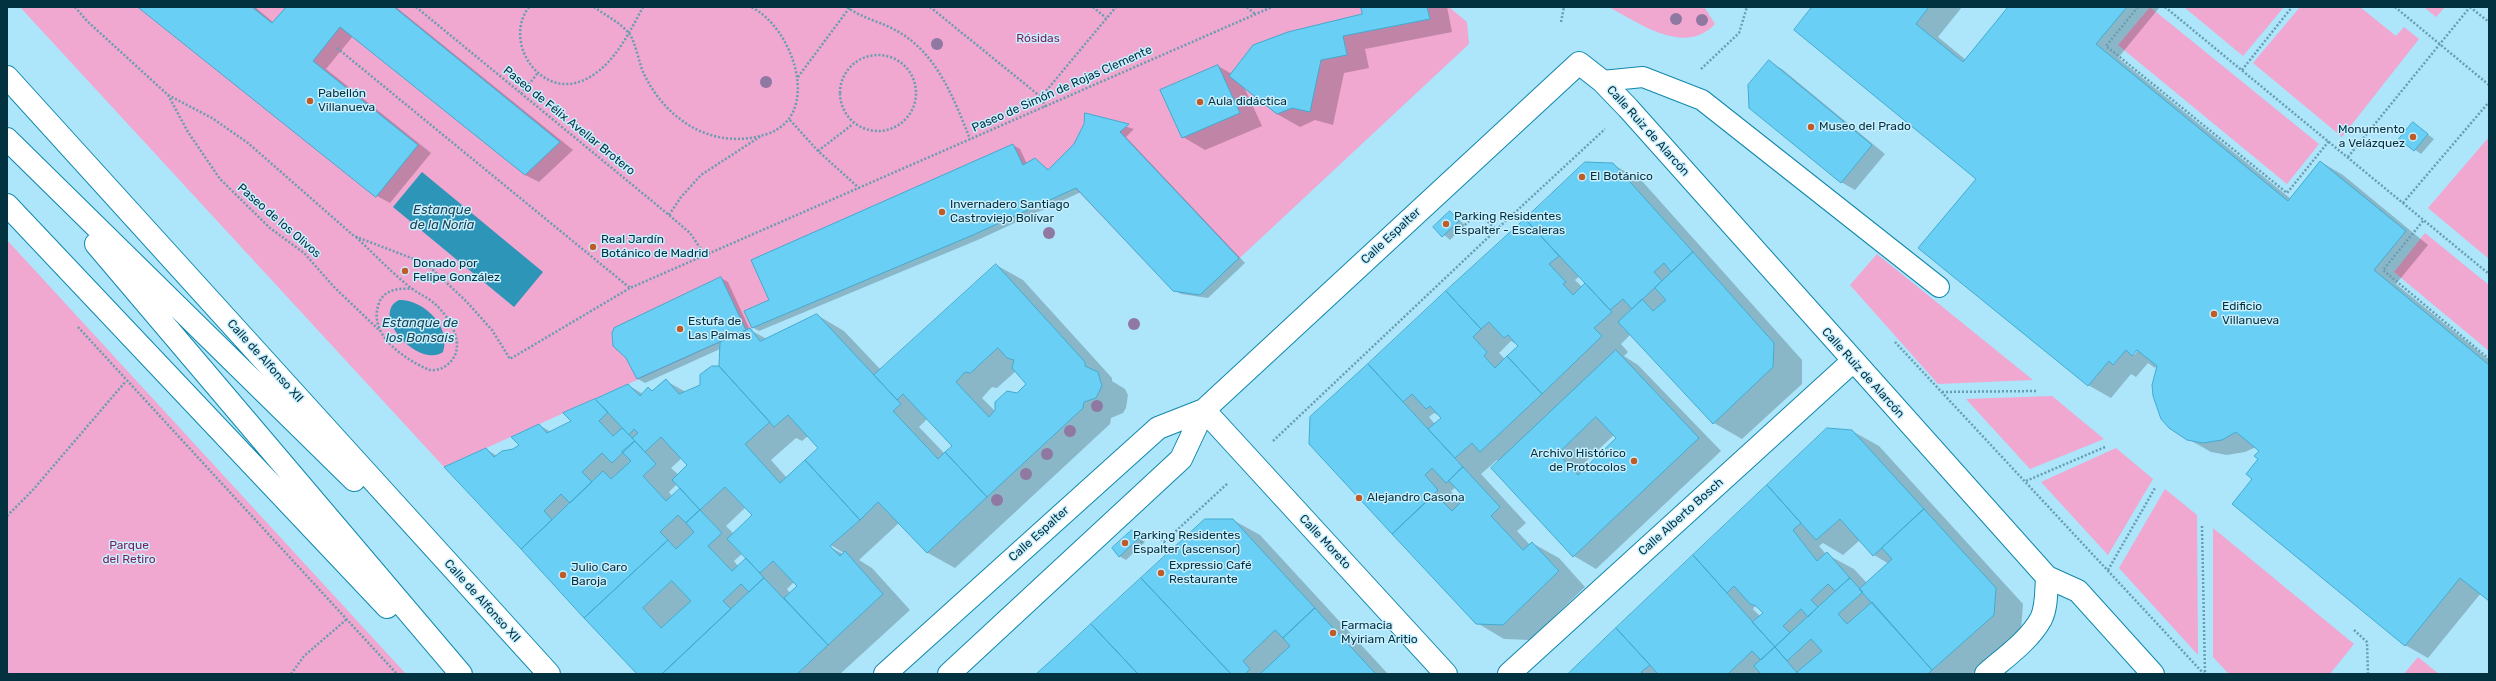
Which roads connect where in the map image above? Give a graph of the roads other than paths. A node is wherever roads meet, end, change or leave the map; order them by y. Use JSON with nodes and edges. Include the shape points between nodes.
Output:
{"nodes":[{"id":1,"x":1579,"y":63,"type":"joint"},
{"id":2,"x":7,"y":77,"type":"edge"},
{"id":3,"x":1602,"y":81,"type":"junction"},
{"id":4,"x":7,"y":139,"type":"edge"},
{"id":5,"x":7,"y":205,"type":"edge"},
{"id":6,"x":1939,"y":287,"type":"dead end"},
{"id":7,"x":1853,"y":360,"type":"junction"},
{"id":8,"x":1204,"y":410,"type":"junction"},
{"id":9,"x":2047,"y":577,"type":"junction"},
{"id":10,"x":522,"y":645,"type":"junction"},
{"id":11,"x":457,"y":674,"type":"edge"},
{"id":12,"x":461,"y":674,"type":"edge"},
{"id":13,"x":549,"y":674,"type":"edge"},
{"id":14,"x":885,"y":674,"type":"edge"},
{"id":15,"x":949,"y":674,"type":"edge"},
{"id":16,"x":1446,"y":674,"type":"edge"},
{"id":17,"x":1509,"y":674,"type":"edge"},
{"id":18,"x":1986,"y":674,"type":"edge"},
{"id":19,"x":2153,"y":674,"type":"edge"}],
"edges":[{"from":1,"to":3,"type":"street","name":"Calle Ruiz de Alarcón"},
{"from":1,"to":8,"type":"street","name":"Calle Espalter"},
{"from":2,"to":10,"type":"street","name":"Calle de Alfonso XII"},
{"from":3,"to":6,"type":"lane","via":[[1643,77],[1702,100]]},
{"from":3,"to":7,"type":"street","name":"Calle Ruiz de Alarcón"},
{"from":4,"to":10,"type":"street","name":"Calle de Alfonso XII"},
{"from":4,"to":12,"type":"street","name":"Calle de Alfonso XII"},
{"from":5,"to":11,"type":"street","via":[[377,598]]},
{"from":7,"to":9,"type":"street","name":"Calle Ruiz de Alarcón"},
{"from":7,"to":17,"type":"street","name":"Calle Alberto Bosch"},
{"from":8,"to":14,"type":"street","name":"Calle Espalter","via":[[1153,432]]},
{"from":8,"to":15,"type":"street","name":"Calle Espalter","via":[[1181,459]]},
{"from":8,"to":16,"type":"street","name":"Calle Moreto"},
{"from":9,"to":18,"type":"street","via":[[2046,602],[2041,619],[2028,636]]},
{"from":9,"to":19,"type":"street","name":"Calle Ruiz de Alarcón","via":[[2078,592]]},
{"from":10,"to":13,"type":"street","name":"Calle de Alfonso XII"}]}
